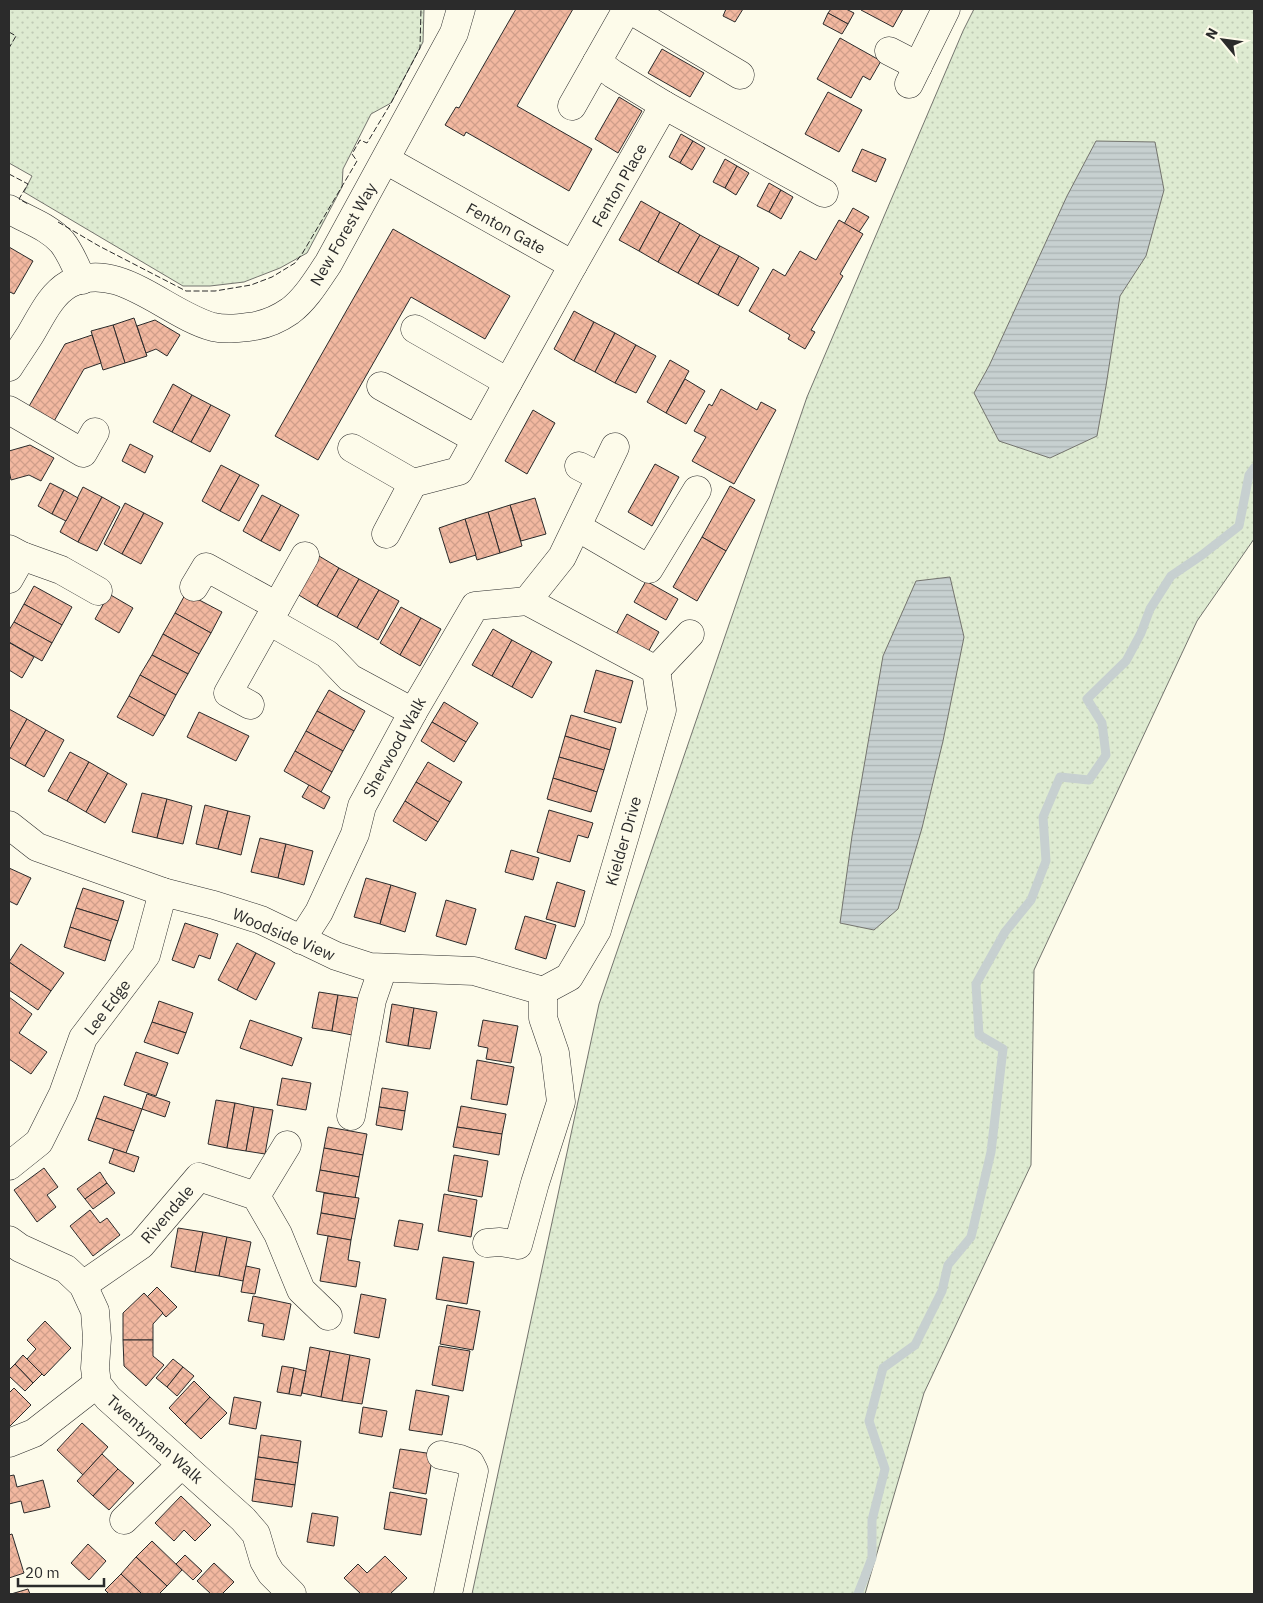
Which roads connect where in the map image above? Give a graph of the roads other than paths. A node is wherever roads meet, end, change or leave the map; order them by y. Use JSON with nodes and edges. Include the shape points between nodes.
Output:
{"nodes":[{"id":1,"x":461,"y":9,"type":"edge"},
{"id":2,"x":628,"y":9,"type":"edge"},
{"id":3,"x":946,"y":9,"type":"edge"},
{"id":4,"x":889,"y":51,"type":"dead end"},
{"id":5,"x":605,"y":68,"type":"junction"},
{"id":6,"x":740,"y":75,"type":"dead end"},
{"id":7,"x":664,"y":104,"type":"junction"},
{"id":8,"x":572,"y":106,"type":"dead end"},
{"id":9,"x":386,"y":160,"type":"junction"},
{"id":10,"x":824,"y":193,"type":"dead end"},
{"id":11,"x":9,"y":209,"type":"edge"},
{"id":12,"x":573,"y":265,"type":"junction"},
{"id":13,"x":82,"y":280,"type":"junction"},
{"id":14,"x":415,"y":329,"type":"dead end"},
{"id":15,"x":9,"y":367,"type":"edge"},
{"id":16,"x":508,"y":382,"type":"junction"},
{"id":17,"x":381,"y":386,"type":"dead end"},
{"id":18,"x":9,"y":410,"type":"edge"},
{"id":19,"x":95,"y":432,"type":"dead end"},
{"id":20,"x":476,"y":440,"type":"junction"},
{"id":21,"x":615,"y":446,"type":"dead end"},
{"id":22,"x":352,"y":448,"type":"dead end"},
{"id":23,"x":413,"y":483,"type":"junction"},
{"id":24,"x":697,"y":490,"type":"dead end"},
{"id":25,"x":577,"y":527,"type":"junction"},
{"id":26,"x":386,"y":534,"type":"dead end"},
{"id":27,"x":16,"y":553,"type":"edge"},
{"id":28,"x":305,"y":556,"type":"dead end"},
{"id":29,"x":9,"y":580,"type":"edge"},
{"id":30,"x":194,"y":587,"type":"dead end"},
{"id":31,"x":98,"y":591,"type":"dead end"},
{"id":32,"x":527,"y":601,"type":"junction"},
{"id":33,"x":273,"y":614,"type":"junction"},
{"id":34,"x":690,"y":634,"type":"dead end"},
{"id":35,"x":656,"y":670,"type":"junction"},
{"id":36,"x":250,"y":705,"type":"dead end"},
{"id":37,"x":413,"y":712,"type":"junction"},
{"id":38,"x":9,"y":825,"type":"edge"},
{"id":39,"x":163,"y":892,"type":"junction"},
{"id":40,"x":301,"y":940,"type":"junction"},
{"id":41,"x":383,"y":968,"type":"junction"},
{"id":42,"x":543,"y":991,"type":"junction"},
{"id":43,"x":351,"y":1116,"type":"dead end"},
{"id":44,"x":287,"y":1145,"type":"dead end"},
{"id":45,"x":9,"y":1166,"type":"edge"},
{"id":46,"x":256,"y":1196,"type":"junction"},
{"id":47,"x":9,"y":1240,"type":"edge"},
{"id":48,"x":487,"y":1242,"type":"dead end"},
{"id":49,"x":83,"y":1285,"type":"junction"},
{"id":50,"x":328,"y":1316,"type":"dead end"},
{"id":51,"x":97,"y":1384,"type":"junction"},
{"id":52,"x":9,"y":1443,"type":"edge"},
{"id":53,"x":441,"y":1455,"type":"dead end"},
{"id":54,"x":182,"y":1464,"type":"junction"},
{"id":55,"x":124,"y":1520,"type":"dead end"},
{"id":56,"x":292,"y":1594,"type":"edge"},
{"id":57,"x":448,"y":1594,"type":"edge"}],
"edges":[{"from":1,"to":9,"type":"street","name":"New Forest Way","via":[[454,34]]},
{"from":2,"to":5,"type":"street"},
{"from":2,"to":6,"type":"street"},
{"from":3,"to":4,"type":"street","via":[[913,75]]},
{"from":5,"to":7,"type":"street"},
{"from":5,"to":8,"type":"street"},
{"from":7,"to":10,"type":"street"},
{"from":7,"to":12,"type":"street","name":"Fenton Place"},
{"from":9,"to":12,"type":"street","name":"Fenton Gate"},
{"from":9,"to":13,"type":"street","name":"New Forest Way","via":[[328,264],[308,292],[290,312],[264,324],[240,329],[214,327],[108,277]]},
{"from":11,"to":13,"type":"street","via":[[61,241]]},
{"from":12,"to":16,"type":"street"},
{"from":13,"to":15,"type":"street","name":"New Forest Way","via":[[69,284],[53,298]]},
{"from":14,"to":16,"type":"street"},
{"from":16,"to":20,"type":"street"},
{"from":17,"to":20,"type":"street"},
{"from":18,"to":19,"type":"street","via":[[83,453]]},
{"from":20,"to":23,"type":"street","via":[[458,471]]},
{"from":21,"to":25,"type":"street","via":[[590,472]]},
{"from":22,"to":23,"type":"street"},
{"from":23,"to":26,"type":"street"},
{"from":24,"to":25,"type":"street","via":[[649,569]]},
{"from":25,"to":32,"type":"street","via":[[562,558]]},
{"from":27,"to":29,"type":"street"},
{"from":27,"to":31,"type":"street","via":[[61,570]]},
{"from":28,"to":33,"type":"street"},
{"from":30,"to":33,"type":"street","via":[[206,567]]},
{"from":32,"to":35,"type":"street"},
{"from":32,"to":37,"type":"street","name":"Sherwood Walk","via":[[475,606]]},
{"from":33,"to":36,"type":"street","via":[[228,693]]},
{"from":33,"to":37,"type":"street","via":[[327,654],[350,678]]},
{"from":34,"to":35,"type":"street"},
{"from":35,"to":42,"type":"street","name":"Kielder Drive","via":[[662,710],[597,930],[569,977]]},
{"from":37,"to":40,"type":"street","name":"Sherwood Walk","via":[[362,806],[355,834],[319,912]]},
{"from":38,"to":39,"type":"street","name":"Woodside View","via":[[37,848]]},
{"from":39,"to":40,"type":"street","name":"Woodside View","via":[[261,920]]},
{"from":39,"to":45,"type":"street","name":"Lee Edge","via":[[146,955],[83,1038],[63,1094],[39,1142]]},
{"from":40,"to":41,"type":"street","name":"Woodside View","via":[[336,956]]},
{"from":41,"to":42,"type":"street","name":"Woodside View","via":[[474,971]]},
{"from":41,"to":43,"type":"street","via":[[372,1000]]},
{"from":42,"to":48,"type":"street","via":[[544,1018],[555,1053],[561,1102],[518,1245]]},
{"from":44,"to":46,"type":"street"},
{"from":46,"to":49,"type":"street","name":"Rivendale","via":[[199,1177],[141,1245]]},
{"from":46,"to":50,"type":"street","via":[[278,1234],[301,1290]]},
{"from":47,"to":49,"type":"street","name":"Twentyman Walk","via":[[66,1269]]},
{"from":49,"to":51,"type":"street","name":"Twentyman Walk","via":[[95,1310]]},
{"from":51,"to":52,"type":"street","via":[[34,1433]]},
{"from":51,"to":54,"type":"street","name":"Twentyman Walk","via":[[108,1398]]},
{"from":53,"to":57,"type":"street","via":[[470,1463],[474,1471]]},
{"from":54,"to":55,"type":"street"},
{"from":54,"to":56,"type":"street","name":"Twentyman Walk","via":[[244,1519],[256,1534],[271,1573]]}]}
